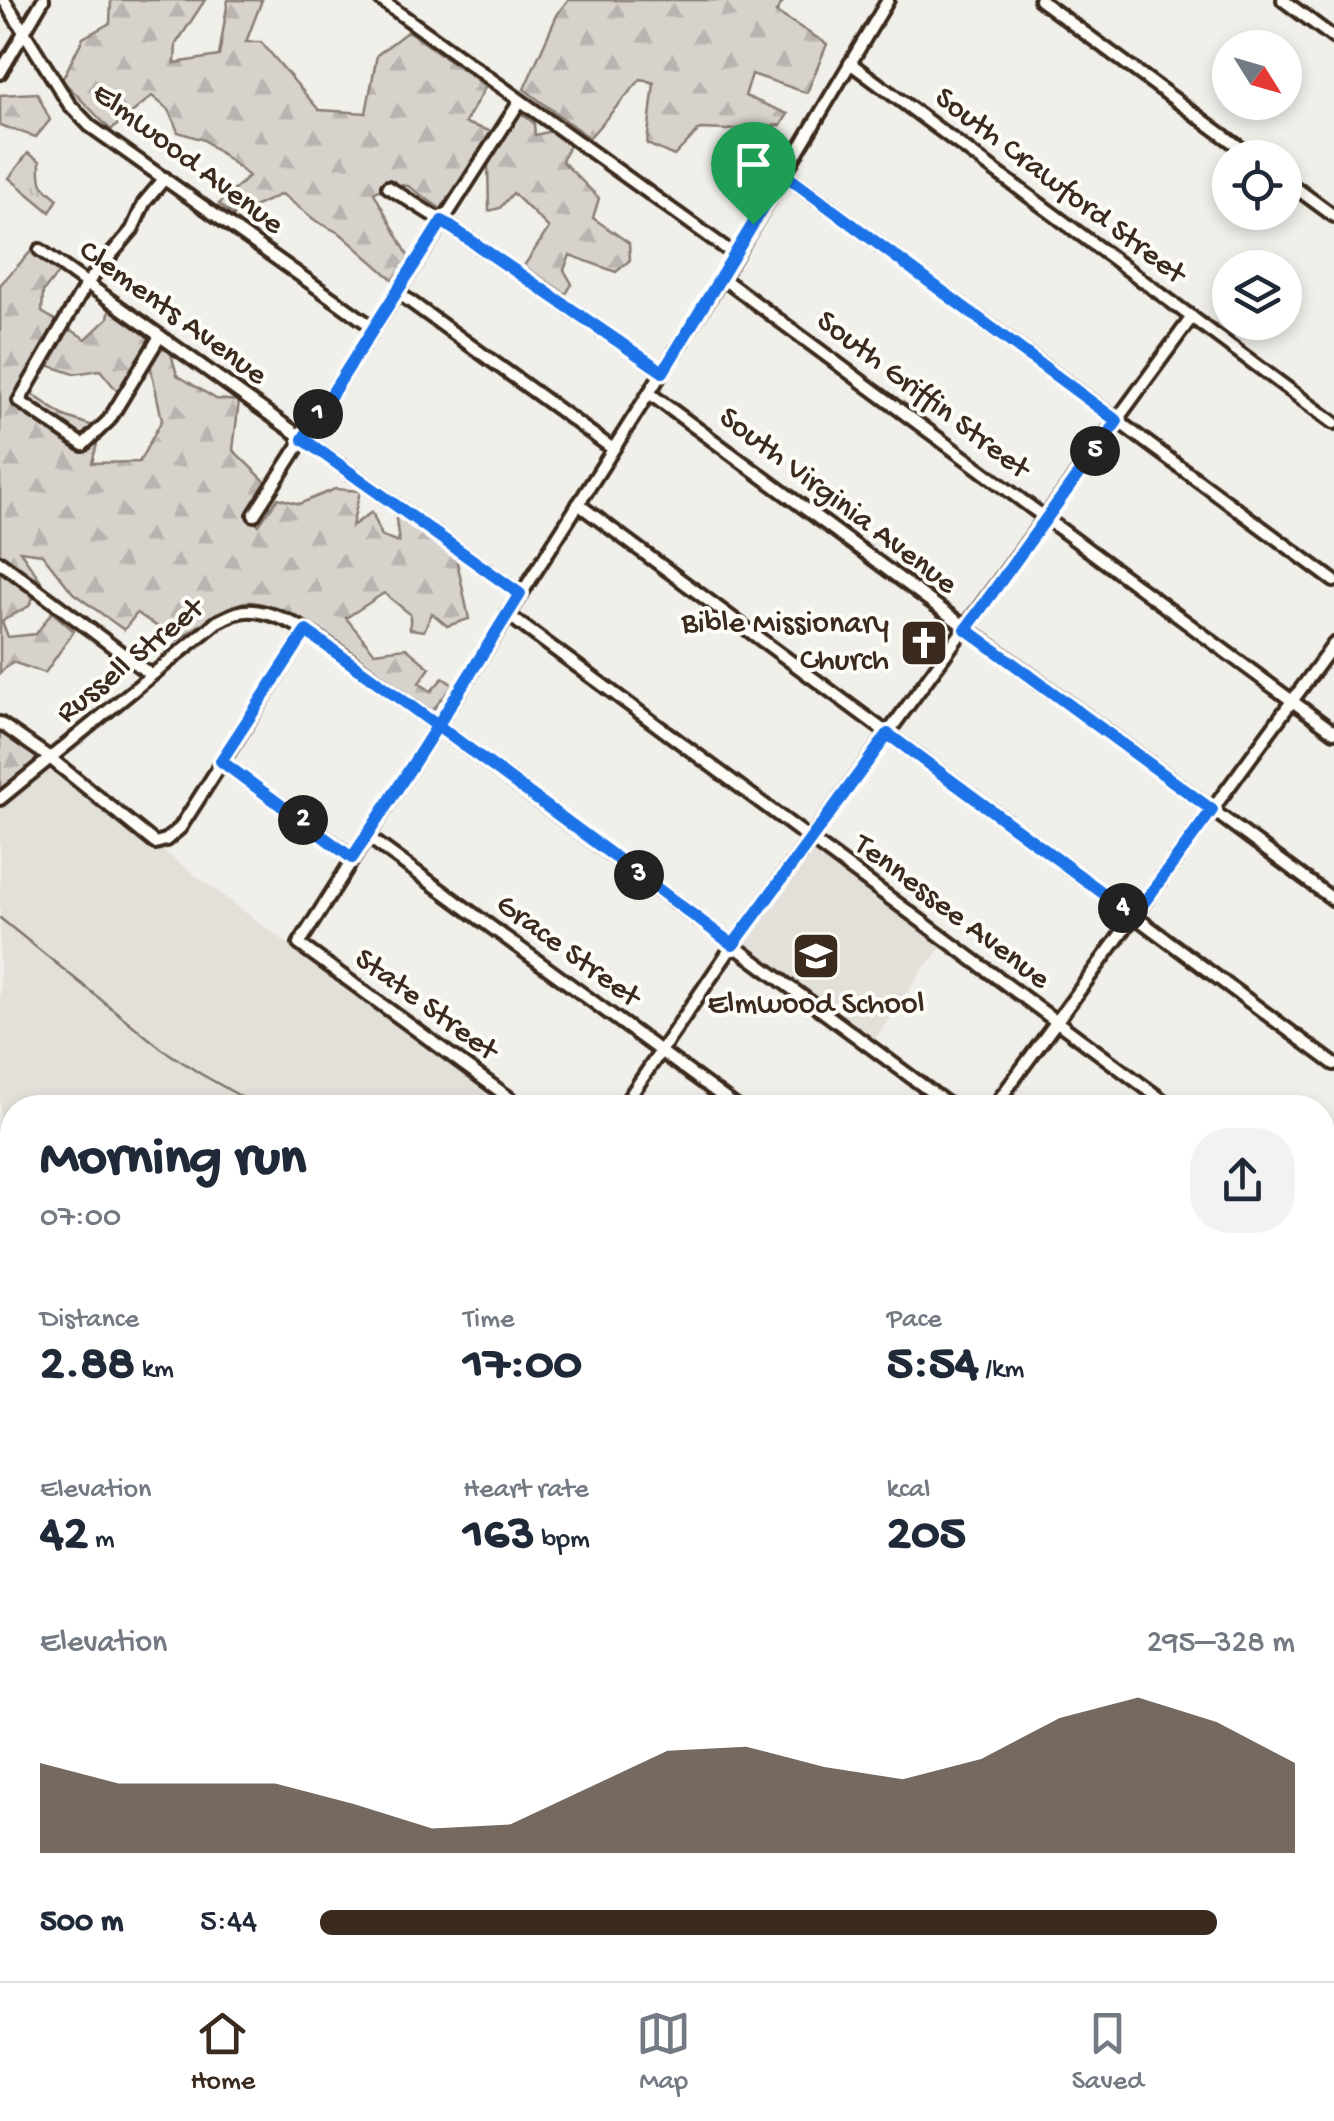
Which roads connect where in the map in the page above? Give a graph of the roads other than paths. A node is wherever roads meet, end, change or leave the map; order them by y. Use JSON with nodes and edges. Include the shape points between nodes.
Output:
{"nodes":[{"id":1,"x":4,"y":0,"type":"edge"},
{"id":2,"x":43,"y":0,"type":"edge"},
{"id":3,"x":381,"y":0,"type":"edge"},
{"id":4,"x":888,"y":0,"type":"edge"},
{"id":5,"x":1040,"y":0,"type":"edge"},
{"id":6,"x":1283,"y":0,"type":"edge"},
{"id":7,"x":24,"y":32,"type":"junction"},
{"id":8,"x":1334,"y":38,"type":"edge"},
{"id":9,"x":850,"y":63,"type":"junction"},
{"id":10,"x":0,"y":73,"type":"edge"},
{"id":11,"x":520,"y":100,"type":"junction"},
{"id":12,"x":1230,"y":140,"type":"edge"},
{"id":13,"x":784,"y":174,"type":"junction"},
{"id":14,"x":166,"y":178,"type":"junction"},
{"id":15,"x":388,"y":187,"type":"dead end"},
{"id":16,"x":1302,"y":192,"type":"edge"},
{"id":17,"x":1334,"y":216,"type":"edge"},
{"id":18,"x":442,"y":221,"type":"junction"},
{"id":19,"x":40,"y":250,"type":"dead end"},
{"id":20,"x":735,"y":255,"type":"junction"},
{"id":21,"x":722,"y":278,"type":"junction"},
{"id":22,"x":88,"y":282,"type":"junction"},
{"id":23,"x":397,"y":292,"type":"junction"},
{"id":24,"x":1192,"y":317,"type":"junction"},
{"id":25,"x":374,"y":328,"type":"junction"},
{"id":26,"x":160,"y":336,"type":"junction"},
{"id":27,"x":663,"y":372,"type":"junction"},
{"id":28,"x":649,"y":393,"type":"junction"},
{"id":29,"x":1117,"y":421,"type":"junction"},
{"id":30,"x":1334,"y":423,"type":"edge"},
{"id":31,"x":303,"y":439,"type":"junction"},
{"id":32,"x":614,"y":448,"type":"junction"},
{"id":33,"x":578,"y":504,"type":"junction"},
{"id":34,"x":254,"y":515,"type":"dead end"},
{"id":35,"x":1045,"y":519,"type":"junction"},
{"id":36,"x":0,"y":562,"type":"edge"},
{"id":37,"x":1334,"y":581,"type":"edge"},
{"id":38,"x":520,"y":594,"type":"junction"},
{"id":39,"x":508,"y":614,"type":"junction"},
{"id":40,"x":966,"y":629,"type":"junction"},
{"id":41,"x":306,"y":631,"type":"junction"},
{"id":42,"x":1334,"y":644,"type":"edge"},
{"id":43,"x":151,"y":675,"type":"junction"},
{"id":44,"x":1291,"y":701,"type":"junction"},
{"id":45,"x":0,"y":722,"type":"edge"},
{"id":46,"x":437,"y":725,"type":"junction"},
{"id":47,"x":1334,"y":732,"type":"edge"},
{"id":48,"x":888,"y":734,"type":"junction"},
{"id":49,"x":50,"y":758,"type":"junction"},
{"id":50,"x":221,"y":761,"type":"junction"},
{"id":51,"x":0,"y":799,"type":"edge"},
{"id":52,"x":1212,"y":810,"type":"junction"},
{"id":53,"x":367,"y":836,"type":"junction"},
{"id":54,"x":811,"y":839,"type":"junction"},
{"id":55,"x":352,"y":858,"type":"junction"},
{"id":56,"x":1334,"y":900,"type":"edge"},
{"id":57,"x":1134,"y":916,"type":"junction"},
{"id":58,"x":733,"y":945,"type":"junction"},
{"id":59,"x":1055,"y":1021,"type":"junction"},
{"id":60,"x":660,"y":1051,"type":"junction"},
{"id":61,"x":1334,"y":1064,"type":"edge"},
{"id":62,"x":505,"y":1095,"type":"edge"},
{"id":63,"x":631,"y":1095,"type":"edge"},
{"id":64,"x":720,"y":1095,"type":"edge"},
{"id":65,"x":935,"y":1095,"type":"edge"},
{"id":66,"x":1002,"y":1095,"type":"edge"},
{"id":67,"x":1155,"y":1095,"type":"edge"}],
"edges":[{"from":1,"to":7,"type":"street","name":"Elmwood Avenue"},
{"from":2,"to":7,"type":"street"},
{"from":3,"to":11,"type":"street"},
{"from":4,"to":9,"type":"street"},
{"from":5,"to":12,"type":"street"},
{"from":6,"to":8,"type":"street"},
{"from":7,"to":10,"type":"street"},
{"from":7,"to":14,"type":"street","name":"Elmwood Avenue","via":[[90,126]]},
{"from":9,"to":13,"type":"street"},
{"from":9,"to":24,"type":"street","name":"South Crawford Street"},
{"from":11,"to":18,"type":"street"},
{"from":11,"to":20,"type":"street"},
{"from":13,"to":20,"type":"street"},
{"from":13,"to":29,"type":"street"},
{"from":14,"to":22,"type":"street"},
{"from":14,"to":25,"type":"street","name":"Elmwood Avenue"},
{"from":15,"to":18,"type":"street"},
{"from":16,"to":17,"type":"street"},
{"from":18,"to":23,"type":"street"},
{"from":18,"to":27,"type":"street"},
{"from":19,"to":22,"type":"street","name":"Clements Avenue"},
{"from":20,"to":21,"type":"street"},
{"from":21,"to":27,"type":"street"},
{"from":21,"to":35,"type":"street","name":"South Griffin Street"},
{"from":22,"to":26,"type":"street","name":"Clements Avenue"},
{"from":22,"to":26,"type":"street","via":[[20,402],[83,445],[109,420]]},
{"from":23,"to":25,"type":"street"},
{"from":23,"to":32,"type":"street"},
{"from":24,"to":29,"type":"street"},
{"from":24,"to":30,"type":"street","name":"South Crawford Street"},
{"from":25,"to":31,"type":"street"},
{"from":26,"to":31,"type":"street","name":"Clements Avenue"},
{"from":27,"to":28,"type":"street"},
{"from":28,"to":32,"type":"street"},
{"from":28,"to":40,"type":"street","name":"South Virginia Avenue"},
{"from":29,"to":35,"type":"street"},
{"from":29,"to":37,"type":"street"},
{"from":31,"to":34,"type":"street"},
{"from":31,"to":38,"type":"street","name":"Clements Avenue"},
{"from":32,"to":33,"type":"street"},
{"from":33,"to":38,"type":"street"},
{"from":33,"to":48,"type":"street"},
{"from":35,"to":40,"type":"street"},
{"from":35,"to":44,"type":"street","name":"South Griffin Street"},
{"from":36,"to":43,"type":"street"},
{"from":38,"to":39,"type":"street"},
{"from":39,"to":46,"type":"street"},
{"from":39,"to":54,"type":"street","name":"Tennessee Avenue"},
{"from":40,"to":48,"type":"street"},
{"from":40,"to":52,"type":"street","name":"South Virginia Avenue"},
{"from":41,"to":43,"type":"street","name":"Russell Street","via":[[267,614],[238,612]]},
{"from":41,"to":46,"type":"street"},
{"from":41,"to":50,"type":"street"},
{"from":42,"to":44,"type":"street"},
{"from":43,"to":49,"type":"street","name":"Russell Street"},
{"from":44,"to":47,"type":"street","name":"South Griffin Street"},
{"from":44,"to":52,"type":"street"},
{"from":45,"to":49,"type":"street"},
{"from":46,"to":53,"type":"street"},
{"from":46,"to":58,"type":"street"},
{"from":48,"to":54,"type":"street"},
{"from":48,"to":57,"type":"street"},
{"from":49,"to":50,"type":"street","via":[[155,843],[180,828]]},
{"from":49,"to":51,"type":"street","name":"Russell Street"},
{"from":50,"to":55,"type":"street"},
{"from":52,"to":56,"type":"street","name":"South Virginia Avenue"},
{"from":52,"to":57,"type":"street"},
{"from":53,"to":55,"type":"street"},
{"from":53,"to":60,"type":"street","name":"Grace Street"},
{"from":54,"to":58,"type":"street"},
{"from":54,"to":59,"type":"street","name":"Tennessee Avenue"},
{"from":55,"to":62,"type":"street","name":"State Street","via":[[299,944]]},
{"from":57,"to":59,"type":"street"},
{"from":57,"to":61,"type":"street"},
{"from":58,"to":60,"type":"street"},
{"from":58,"to":65,"type":"street"},
{"from":59,"to":66,"type":"street"},
{"from":59,"to":67,"type":"street","name":"Tennessee Avenue"},
{"from":60,"to":63,"type":"street"},
{"from":60,"to":64,"type":"street","name":"Grace Street"}]}
